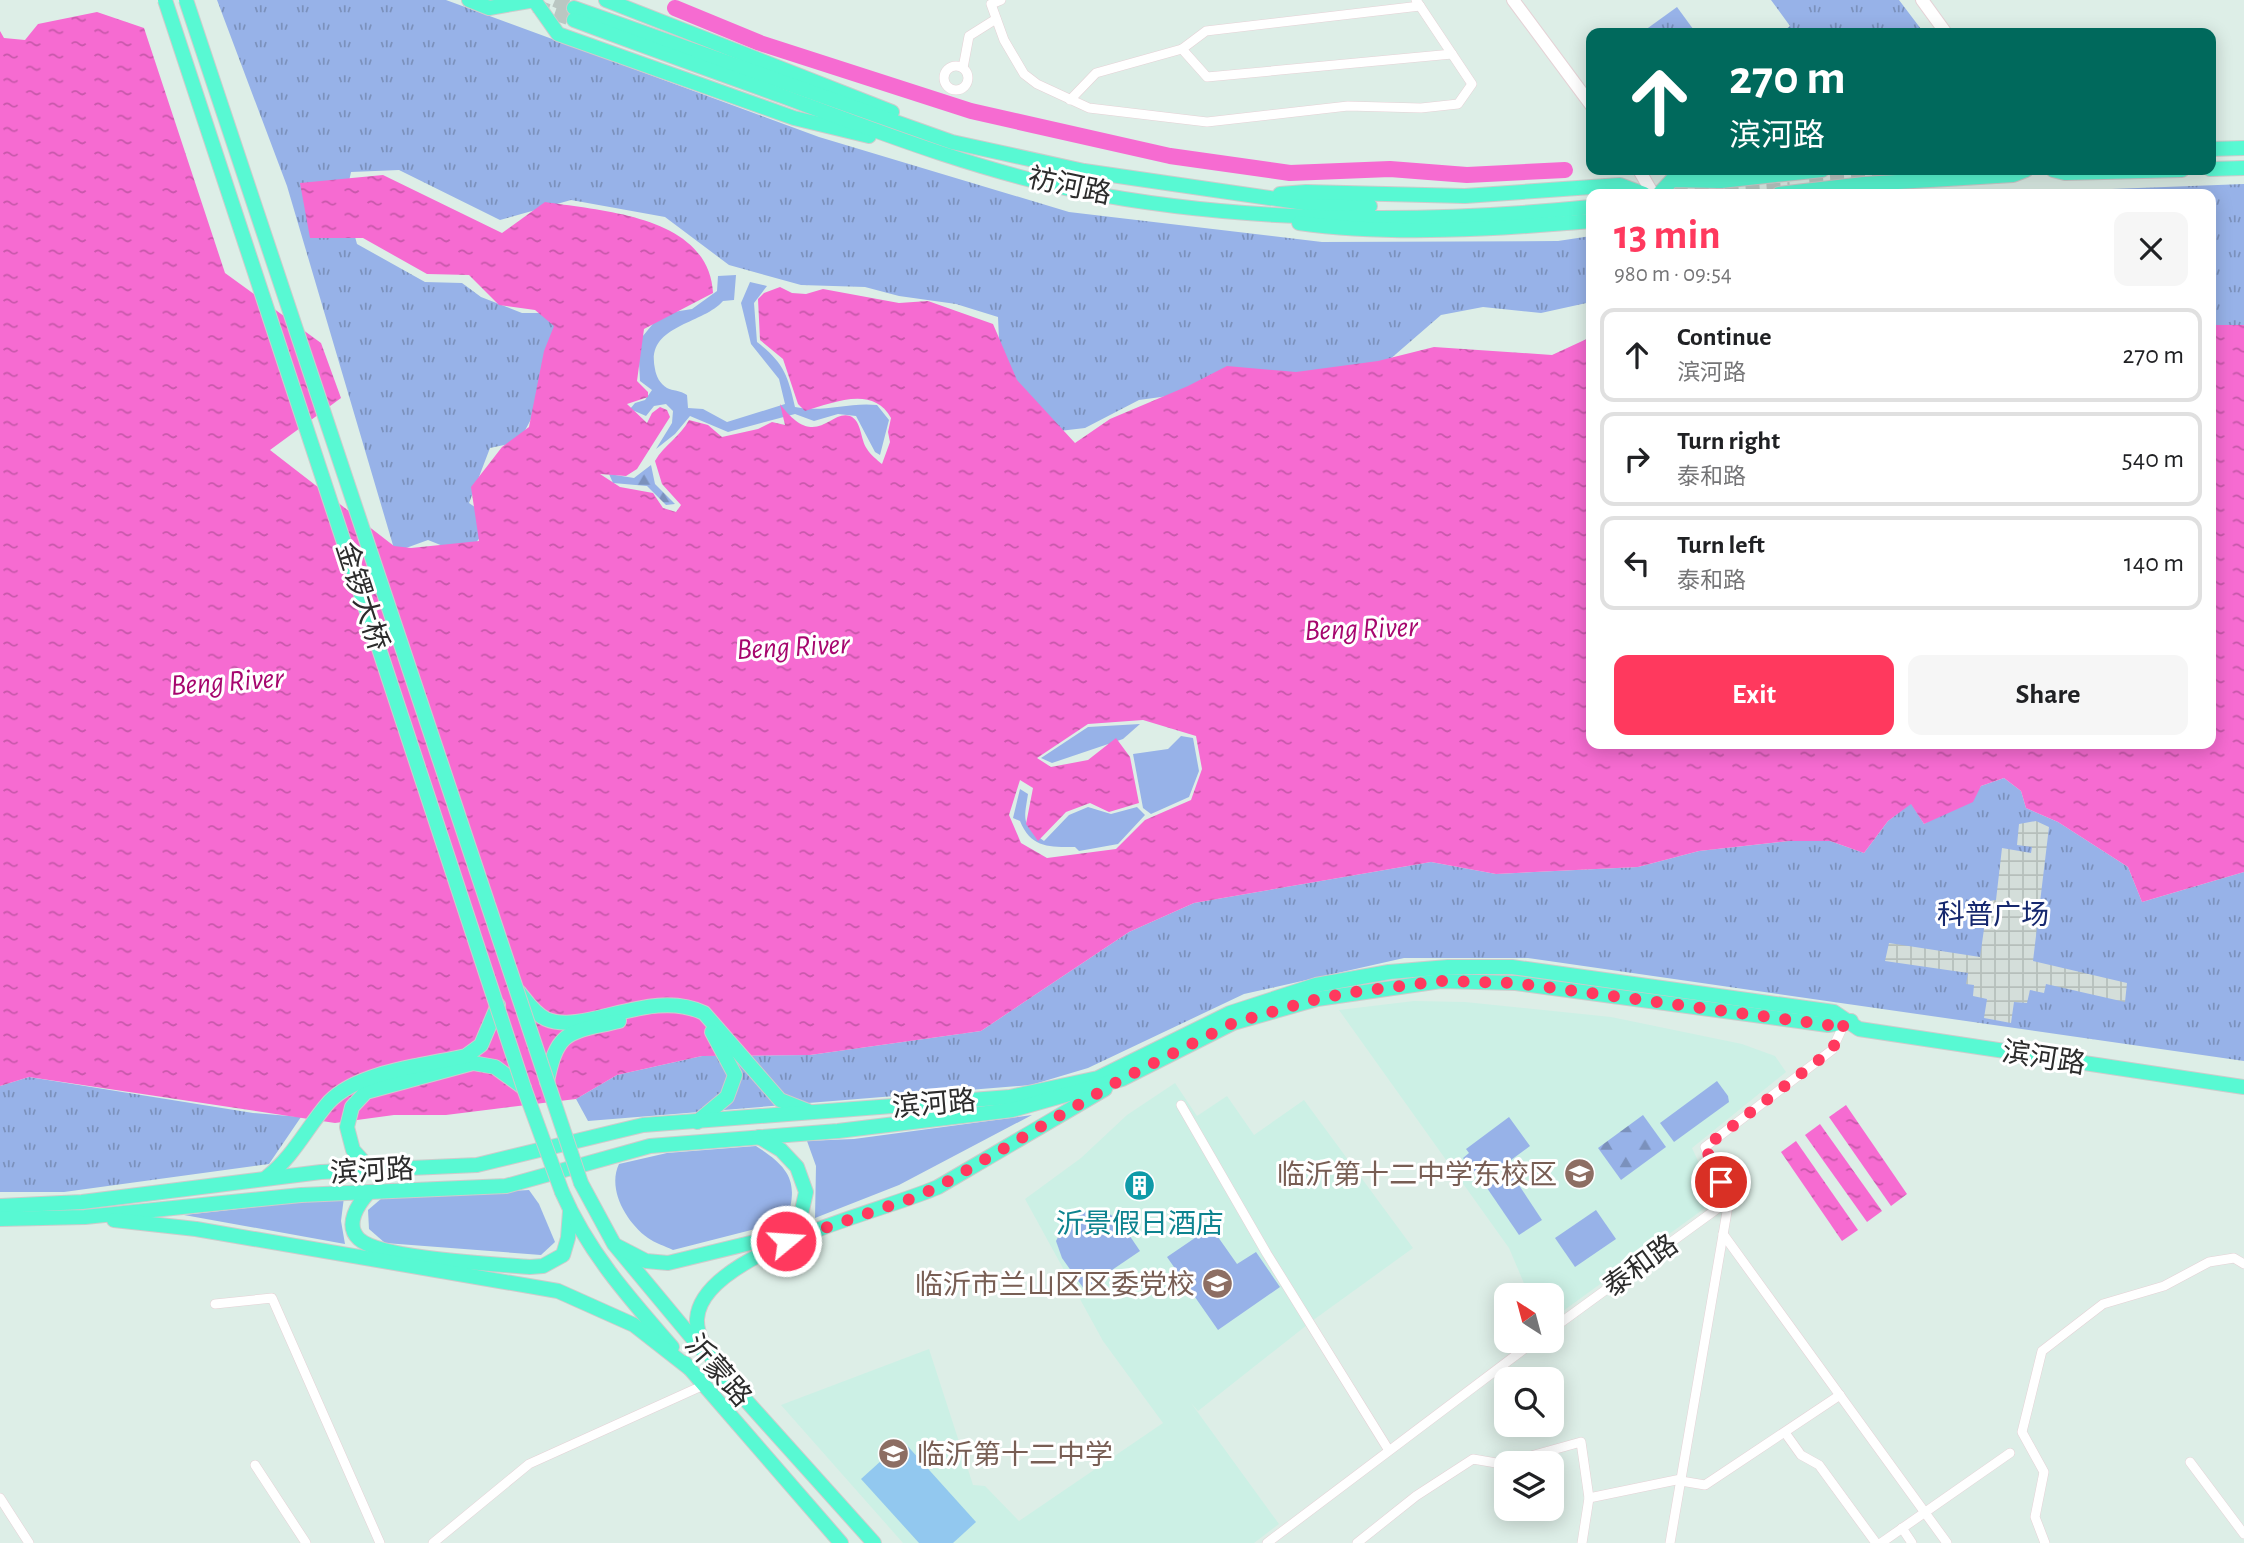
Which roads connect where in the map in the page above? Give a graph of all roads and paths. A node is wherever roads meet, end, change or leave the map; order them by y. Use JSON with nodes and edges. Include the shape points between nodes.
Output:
{"nodes":[{"id":1,"x":165,"y":0,"type":"edge"},
{"id":2,"x":186,"y":0,"type":"edge"},
{"id":3,"x":469,"y":0,"type":"edge"},
{"id":4,"x":534,"y":0,"type":"edge"},
{"id":5,"x":606,"y":0,"type":"edge"},
{"id":6,"x":1001,"y":0,"type":"edge"},
{"id":7,"x":1513,"y":0,"type":"edge"},
{"id":8,"x":1519,"y":0,"type":"edge"},
{"id":9,"x":1922,"y":0,"type":"edge"},
{"id":10,"x":1928,"y":0,"type":"edge"},
{"id":11,"x":1418,"y":3,"type":"edge"},
{"id":12,"x":996,"y":19,"type":"junction"},
{"id":13,"x":1942,"y":28,"type":"edge"},
{"id":14,"x":1948,"y":28,"type":"edge"},
{"id":15,"x":1182,"y":49,"type":"junction"},
{"id":16,"x":1452,"y":54,"type":"junction"},
{"id":17,"x":963,"y":68,"type":"dead end"},
{"id":18,"x":1586,"y":87,"type":"edge"},
{"id":19,"x":1586,"y":98,"type":"edge"},
{"id":20,"x":1069,"y":100,"type":"junction"},
{"id":21,"x":939,"y":137,"type":"junction"},
{"id":22,"x":891,"y":138,"type":"junction"},
{"id":23,"x":2244,"y":148,"type":"edge"},
{"id":24,"x":2216,"y":149,"type":"edge"},
{"id":25,"x":2244,"y":154,"type":"edge"},
{"id":26,"x":2216,"y":155,"type":"edge"},
{"id":27,"x":2244,"y":162,"type":"edge"},
{"id":28,"x":2216,"y":163,"type":"edge"},
{"id":29,"x":2244,"y":168,"type":"edge"},
{"id":30,"x":2216,"y":169,"type":"edge"},
{"id":31,"x":1776,"y":175,"type":"edge"},
{"id":32,"x":2013,"y":175,"type":"edge"},
{"id":33,"x":1631,"y":189,"type":"edge"},
{"id":34,"x":1664,"y":189,"type":"edge"},
{"id":35,"x":1822,"y":189,"type":"edge"},
{"id":36,"x":1253,"y":197,"type":"junction"},
{"id":37,"x":1586,"y":200,"type":"edge"},
{"id":38,"x":1586,"y":206,"type":"edge"},
{"id":39,"x":1222,"y":211,"type":"junction"},
{"id":40,"x":1586,"y":221,"type":"edge"},
{"id":41,"x":519,"y":992,"type":"junction"},
{"id":42,"x":498,"y":1005,"type":"junction"},
{"id":43,"x":1845,"y":1022,"type":"junction"},
{"id":44,"x":2244,"y":1078,"type":"edge"},
{"id":45,"x":1122,"y":1079,"type":"junction"},
{"id":46,"x":547,"y":1082,"type":"junction"},
{"id":47,"x":2244,"y":1087,"type":"edge"},
{"id":48,"x":524,"y":1088,"type":"junction"},
{"id":49,"x":1181,"y":1105,"type":"dead end"},
{"id":50,"x":813,"y":1113,"type":"junction"},
{"id":51,"x":697,"y":1122,"type":"junction"},
{"id":52,"x":758,"y":1137,"type":"junction"},
{"id":53,"x":371,"y":1170,"type":"junction"},
{"id":54,"x":266,"y":1179,"type":"junction"},
{"id":55,"x":581,"y":1183,"type":"joint"},
{"id":56,"x":369,"y":1192,"type":"junction"},
{"id":57,"x":562,"y":1192,"type":"joint"},
{"id":58,"x":1729,"y":1200,"type":"junction"},
{"id":59,"x":0,"y":1206,"type":"edge"},
{"id":60,"x":570,"y":1209,"type":"junction"},
{"id":61,"x":85,"y":1217,"type":"junction"},
{"id":62,"x":0,"y":1219,"type":"edge"},
{"id":63,"x":1723,"y":1234,"type":"junction"},
{"id":64,"x":614,"y":1244,"type":"junction"},
{"id":65,"x":2244,"y":1264,"type":"edge"},
{"id":66,"x":215,"y":1304,"type":"dead end"},
{"id":67,"x":1564,"y":1320,"type":"edge"},
{"id":68,"x":1518,"y":1353,"type":"edge"},
{"id":69,"x":689,"y":1368,"type":"junction"},
{"id":70,"x":721,"y":1373,"type":"junction"},
{"id":71,"x":704,"y":1385,"type":"junction"},
{"id":72,"x":1840,"y":1395,"type":"junction"},
{"id":73,"x":1786,"y":1434,"type":"junction"},
{"id":74,"x":1388,"y":1449,"type":"junction"},
{"id":75,"x":2010,"y":1453,"type":"dead end"},
{"id":76,"x":2190,"y":1462,"type":"dead end"},
{"id":77,"x":255,"y":1465,"type":"dead end"},
{"id":78,"x":1681,"y":1480,"type":"junction"},
{"id":79,"x":0,"y":1498,"type":"edge"},
{"id":80,"x":1589,"y":1498,"type":"junction"},
{"id":81,"x":1925,"y":1513,"type":"junction"},
{"id":82,"x":1902,"y":1528,"type":"junction"},
{"id":83,"x":2244,"y":1534,"type":"edge"},
{"id":84,"x":29,"y":1543,"type":"edge"},
{"id":85,"x":306,"y":1543,"type":"edge"},
{"id":86,"x":380,"y":1543,"type":"edge"},
{"id":87,"x":433,"y":1543,"type":"edge"},
{"id":88,"x":841,"y":1543,"type":"edge"},
{"id":89,"x":874,"y":1543,"type":"edge"},
{"id":90,"x":1267,"y":1543,"type":"edge"},
{"id":91,"x":1357,"y":1543,"type":"edge"},
{"id":92,"x":1582,"y":1543,"type":"edge"},
{"id":93,"x":1670,"y":1543,"type":"edge"},
{"id":94,"x":1876,"y":1543,"type":"edge"},
{"id":95,"x":1881,"y":1543,"type":"edge"},
{"id":96,"x":1912,"y":1543,"type":"edge"},
{"id":97,"x":1947,"y":1543,"type":"edge"},
{"id":98,"x":2045,"y":1543,"type":"edge"}],
"edges":[{"from":1,"to":42,"type":"main road","name":"金锣大桥","bridge":true},
{"from":2,"to":41,"type":"main road","name":"金锣大桥","bridge":true},
{"from":3,"to":4,"type":"main road","via":[[489,8]]},
{"from":4,"to":22,"type":"main road","via":[[558,34],[794,118],[858,135]]},
{"from":5,"to":21,"type":"main road","via":[[900,115]]},
{"from":6,"to":12,"type":"street","via":[[991,4]]},
{"from":7,"to":19,"type":"street"},
{"from":8,"to":18,"type":"street"},
{"from":9,"to":13,"type":"street"},
{"from":10,"to":14,"type":"street"},
{"from":11,"to":15,"type":"street","via":[[1206,31]]},
{"from":11,"to":16,"type":"street"},
{"from":12,"to":17,"type":"street","via":[[969,36]]},
{"from":12,"to":20,"type":"street","via":[[1024,74]]},
{"from":15,"to":16,"type":"street","via":[[1207,77]]},
{"from":15,"to":20,"type":"street","via":[[1096,73]]},
{"from":16,"to":20,"type":"street","via":[[1472,83],[1458,104],[1349,106],[1207,122],[1089,108]]},
{"from":21,"to":22,"type":"main road","name":"祊河路","via":[[574,14]]},
{"from":21,"to":36,"type":"main road","name":"祊河路","via":[[1084,171]]},
{"from":22,"to":39,"type":"main road","name":"祊河路","via":[[1079,191]]},
{"from":23,"to":24,"type":"main road"},
{"from":25,"to":26,"type":"main road"},
{"from":27,"to":28,"type":"main road"},
{"from":29,"to":30,"type":"main road"},
{"from":31,"to":34,"type":"main road","via":[[1672,180]]},
{"from":32,"to":35,"type":"main road"},
{"from":33,"to":36,"type":"main road","via":[[1620,185],[1465,196],[1306,192]]},
{"from":36,"to":37,"type":"main road","name":"祊河路","via":[[1318,205],[1417,207]]},
{"from":38,"to":39,"type":"main road","name":"祊河路","via":[[1476,216]]},
{"from":39,"to":40,"type":"main road","via":[[1337,228],[1468,228]]},
{"from":41,"to":46,"type":"main road","name":"金锣大桥","bridge":true},
{"from":41,"to":50,"type":"main road","via":[[547,1019],[566,1022],[664,1003],[690,1006],[704,1013],[780,1100]]},
{"from":42,"to":48,"type":"main road","name":"金锣大桥","bridge":true},
{"from":42,"to":54,"type":"main road","via":[[481,1045],[466,1056],[346,1087],[328,1103],[296,1150]]},
{"from":43,"to":44,"type":"main road","name":"滨河路","via":[[1862,1020]]},
{"from":43,"to":45,"type":"main road","name":"滨河路","via":[[1828,1025],[1516,983],[1441,981],[1317,999],[1233,1023]]},
{"from":43,"to":47,"type":"main road","name":"滨河路","via":[[1858,1029]]},
{"from":43,"to":50,"type":"main road","name":"滨河路","via":[[1834,1012],[1512,967],[1389,972],[1316,985],[1230,1013],[1098,1078],[1010,1097]]},
{"from":43,"to":58,"type":"street","via":[[1832,1050],[1705,1147]]},
{"from":45,"to":52,"type":"main road","name":"滨河路","via":[[1012,1110]]},
{"from":45,"to":70,"type":"main road","via":[[938,1187],[786,1241],[732,1270],[712,1287],[697,1318],[702,1340]]},
{"from":46,"to":51,"type":"main road","via":[[553,1052],[573,1032],[671,1012],[700,1020],[718,1039],[735,1075],[727,1097]]},
{"from":46,"to":55,"type":"main road","name":"金锣大桥","bridge":true},
{"from":48,"to":53,"type":"main road","via":[[495,1067],[473,1063],[366,1092],[352,1107],[347,1127],[353,1150]]},
{"from":48,"to":57,"type":"main road","name":"金锣大桥","bridge":true},
{"from":49,"to":74,"type":"street"},
{"from":50,"to":51,"type":"main road","name":"滨河路"},
{"from":51,"to":53,"type":"main road","name":"滨河路","via":[[643,1125],[477,1165]]},
{"from":52,"to":56,"type":"main road","name":"滨河路","via":[[650,1146],[506,1186]]},
{"from":52,"to":64,"type":"main road","via":[[781,1150],[797,1167],[806,1192],[800,1219],[779,1236],[668,1262],[646,1261]]},
{"from":53,"to":54,"type":"main road","name":"滨河路"},
{"from":54,"to":59,"type":"main road","name":"滨河路","via":[[82,1202]]},
{"from":55,"to":64,"type":"main road","name":"沂蒙路"},
{"from":56,"to":60,"type":"main road","via":[[353,1216],[354,1233],[361,1241],[385,1252],[530,1267],[543,1266],[563,1255]]},
{"from":56,"to":61,"type":"main road","name":"滨河路"},
{"from":57,"to":60,"type":"main road","name":"沂蒙路"},
{"from":58,"to":63,"type":"street"},
{"from":58,"to":67,"type":"street","name":"泰和路"},
{"from":60,"to":69,"type":"main road","name":"沂蒙路","via":[[614,1280]]},
{"from":61,"to":62,"type":"main road","name":"滨河路"},
{"from":61,"to":69,"type":"main road","via":[[196,1229],[558,1291],[634,1325]]},
{"from":63,"to":72,"type":"street"},
{"from":63,"to":78,"type":"street"},
{"from":64,"to":70,"type":"main road","name":"沂蒙路"},
{"from":65,"to":98,"type":"street","via":[[2234,1258],[2208,1262],[2164,1286],[2103,1304],[2042,1351],[2022,1432],[2044,1472],[2035,1517]]},
{"from":66,"to":86,"type":"street","via":[[272,1298]]},
{"from":68,"to":74,"type":"street"},
{"from":69,"to":71,"type":"main road","name":"沂蒙路"},
{"from":70,"to":89,"type":"main road","name":"沂蒙路"},
{"from":71,"to":87,"type":"street","via":[[529,1464]]},
{"from":71,"to":88,"type":"main road","name":"沂蒙路"},
{"from":72,"to":73,"type":"street"},
{"from":72,"to":81,"type":"street"},
{"from":73,"to":78,"type":"street","via":[[1705,1485]]},
{"from":73,"to":94,"type":"street","via":[[1801,1455],[1819,1465]]},
{"from":74,"to":90,"type":"street"},
{"from":75,"to":81,"type":"street"},
{"from":76,"to":83,"type":"street"},
{"from":77,"to":85,"type":"street"},
{"from":78,"to":80,"type":"street"},
{"from":78,"to":93,"type":"street"},
{"from":79,"to":84,"type":"street"},
{"from":80,"to":91,"type":"street","via":[[1581,1443],[1502,1464],[1473,1459]]},
{"from":80,"to":92,"type":"street"},
{"from":81,"to":82,"type":"street"},
{"from":81,"to":97,"type":"street"},
{"from":82,"to":95,"type":"street"},
{"from":82,"to":96,"type":"street"}]}
